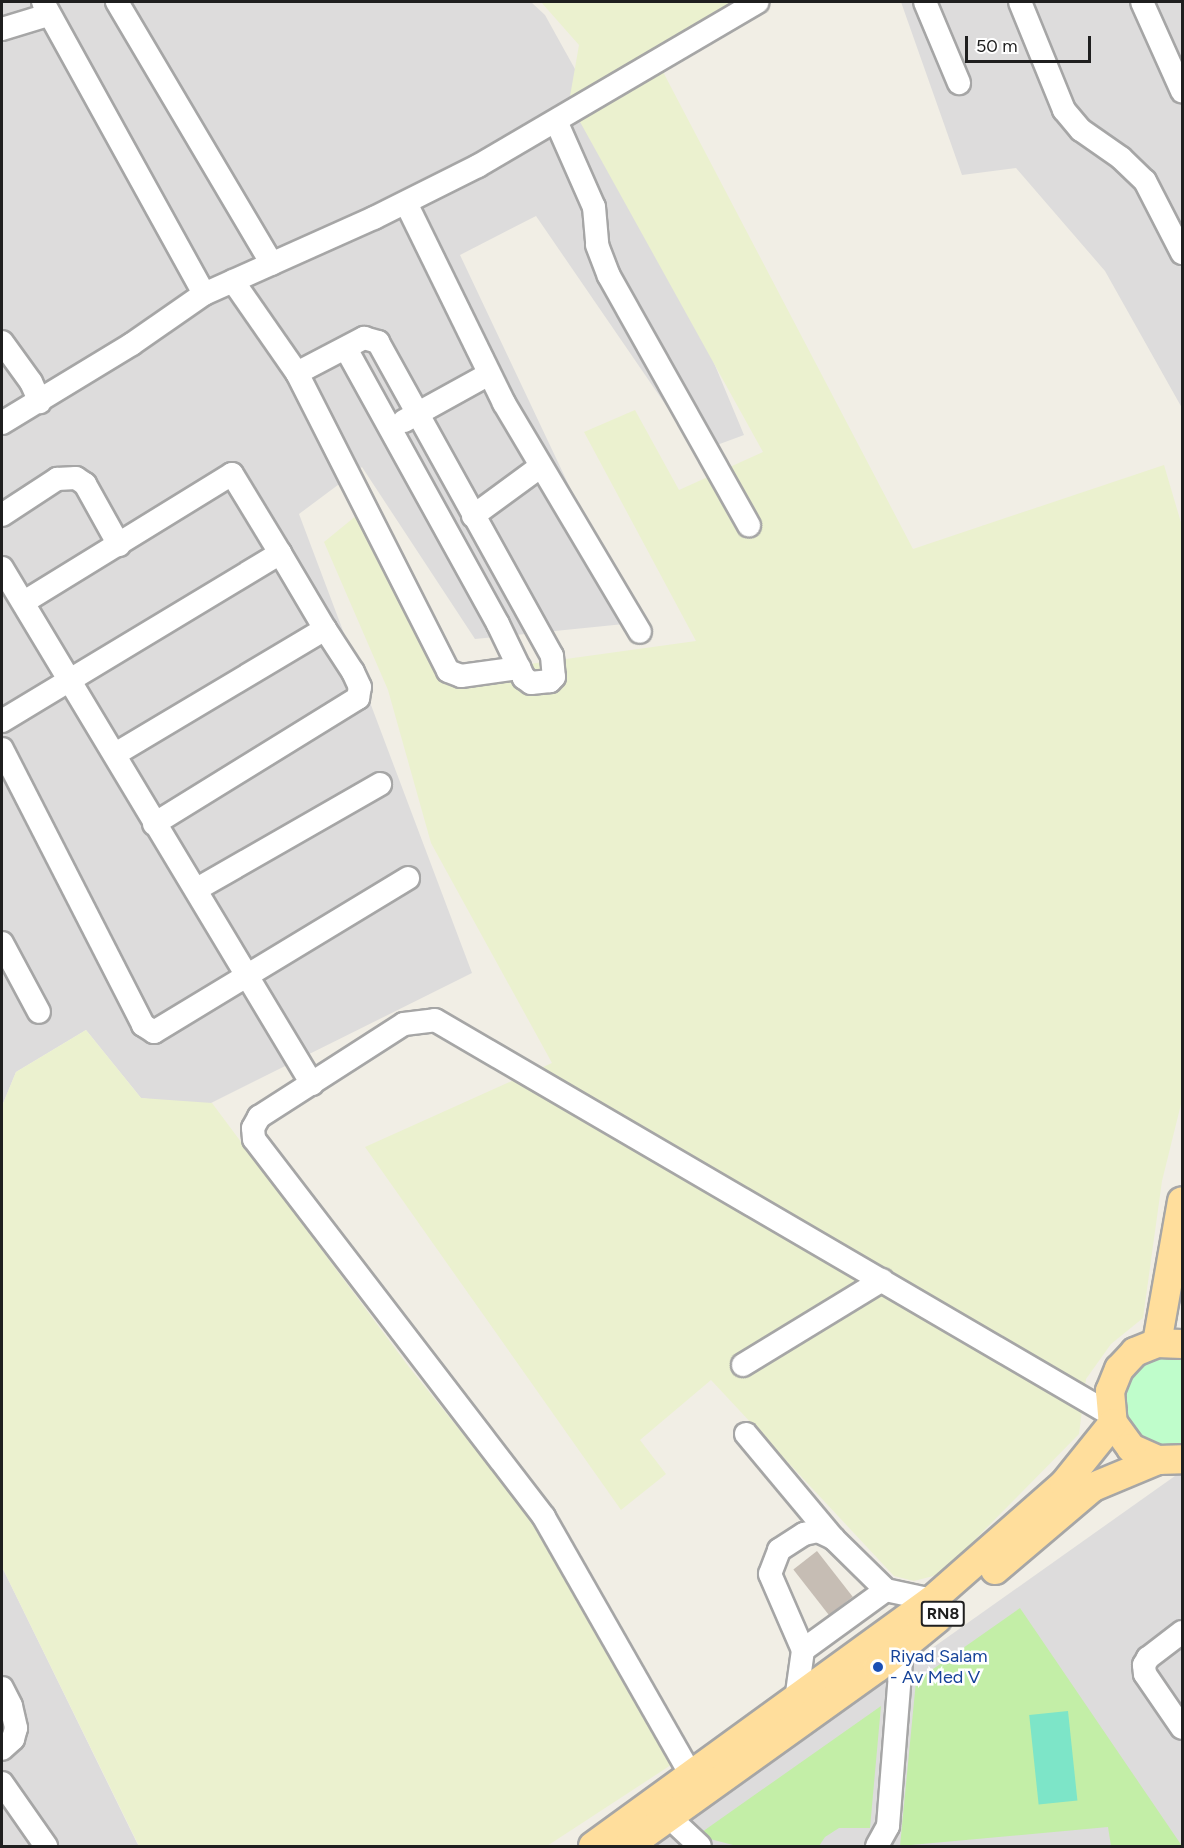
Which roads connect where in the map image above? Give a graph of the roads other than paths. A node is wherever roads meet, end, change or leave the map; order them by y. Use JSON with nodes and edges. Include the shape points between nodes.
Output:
{"nodes":[{"id":1,"x":117,"y":2,"type":"edge"},
{"id":2,"x":758,"y":2,"type":"edge"},
{"id":3,"x":924,"y":2,"type":"edge"},
{"id":4,"x":1020,"y":2,"type":"edge"},
{"id":5,"x":1142,"y":2,"type":"edge"},
{"id":6,"x":45,"y":8,"type":"edge"},
{"id":7,"x":2,"y":29,"type":"edge"},
{"id":8,"x":959,"y":83,"type":"dead end"},
{"id":9,"x":1182,"y":91,"type":"edge"},
{"id":10,"x":556,"y":121,"type":"junction"},
{"id":11,"x":405,"y":203,"type":"junction"},
{"id":12,"x":1182,"y":253,"type":"edge"},
{"id":13,"x":272,"y":264,"type":"junction"},
{"id":14,"x":233,"y":281,"type":"junction"},
{"id":15,"x":204,"y":294,"type":"junction"},
{"id":16,"x":2,"y":342,"type":"edge"},
{"id":17,"x":346,"y":349,"type":"junction"},
{"id":18,"x":297,"y":373,"type":"junction"},
{"id":19,"x":489,"y":374,"type":"junction"},
{"id":20,"x":40,"y":402,"type":"junction"},
{"id":21,"x":417,"y":414,"type":"junction"},
{"id":22,"x":2,"y":423,"type":"edge"},
{"id":23,"x":389,"y":430,"type":"junction"},
{"id":24,"x":541,"y":466,"type":"junction"},
{"id":25,"x":2,"y":514,"type":"edge"},
{"id":26,"x":472,"y":516,"type":"junction"},
{"id":27,"x":749,"y":525,"type":"dead end"},
{"id":28,"x":119,"y":545,"type":"junction"},
{"id":29,"x":280,"y":552,"type":"junction"},
{"id":30,"x":2,"y":568,"type":"edge"},
{"id":31,"x":24,"y":602,"type":"junction"},
{"id":32,"x":325,"y":629,"type":"junction"},
{"id":33,"x":640,"y":632,"type":"dead end"},
{"id":34,"x":519,"y":668,"type":"junction"},
{"id":35,"x":72,"y":682,"type":"junction"},
{"id":36,"x":2,"y":721,"type":"edge"},
{"id":37,"x":2,"y":749,"type":"edge"},
{"id":38,"x":115,"y":754,"type":"junction"},
{"id":39,"x":380,"y":784,"type":"dead end"},
{"id":40,"x":154,"y":824,"type":"junction"},
{"id":41,"x":408,"y":878,"type":"dead end"},
{"id":42,"x":197,"y":889,"type":"junction"},
{"id":43,"x":2,"y":943,"type":"edge"},
{"id":44,"x":246,"y":978,"type":"junction"},
{"id":45,"x":10,"y":979,"type":"edge"},
{"id":46,"x":39,"y":1012,"type":"dead end"},
{"id":47,"x":312,"y":1084,"type":"junction"},
{"id":48,"x":1182,"y":1201,"type":"edge"},
{"id":49,"x":882,"y":1280,"type":"junction"},
{"id":50,"x":1170,"y":1344,"type":"edge"},
{"id":51,"x":743,"y":1365,"type":"dead end"},
{"id":52,"x":1112,"y":1419,"type":"junction"},
{"id":53,"x":746,"y":1434,"type":"dead end"},
{"id":54,"x":1170,"y":1460,"type":"edge"},
{"id":55,"x":833,"y":1538,"type":"junction"},
{"id":56,"x":886,"y":1590,"type":"junction"},
{"id":57,"x":932,"y":1600,"type":"junction"},
{"id":58,"x":1182,"y":1632,"type":"edge"},
{"id":59,"x":902,"y":1648,"type":"junction"},
{"id":60,"x":803,"y":1650,"type":"junction"},
{"id":61,"x":2,"y":1688,"type":"edge"},
{"id":62,"x":796,"y":1700,"type":"junction"},
{"id":63,"x":1182,"y":1728,"type":"edge"},
{"id":64,"x":2,"y":1749,"type":"edge"},
{"id":65,"x":691,"y":1775,"type":"junction"},
{"id":66,"x":2,"y":1783,"type":"edge"},
{"id":67,"x":669,"y":1817,"type":"junction"},
{"id":68,"x":46,"y":1846,"type":"edge"},
{"id":69,"x":593,"y":1846,"type":"edge"},
{"id":70,"x":628,"y":1846,"type":"edge"},
{"id":71,"x":700,"y":1846,"type":"edge"},
{"id":72,"x":877,"y":1846,"type":"edge"}],
"edges":[{"from":1,"to":13,"type":"street"},
{"from":2,"to":10,"type":"street"},
{"from":3,"to":8,"type":"street"},
{"from":4,"to":12,"type":"street","via":[[1064,110],[1081,130],[1121,158],[1145,181]]},
{"from":5,"to":9,"type":"street"},
{"from":6,"to":7,"type":"street"},
{"from":6,"to":15,"type":"street"},
{"from":10,"to":11,"type":"street"},
{"from":10,"to":27,"type":"street","via":[[594,207],[597,245],[609,276]]},
{"from":11,"to":13,"type":"street"},
{"from":11,"to":19,"type":"street"},
{"from":13,"to":14,"type":"street"},
{"from":14,"to":15,"type":"street"},
{"from":14,"to":18,"type":"street"},
{"from":15,"to":20,"type":"street"},
{"from":16,"to":20,"type":"street","via":[[31,382]]},
{"from":17,"to":18,"type":"street"},
{"from":17,"to":21,"type":"street","via":[[364,338],[375,338]]},
{"from":17,"to":23,"type":"street"},
{"from":18,"to":34,"type":"street","via":[[448,671],[461,676]]},
{"from":19,"to":21,"type":"street"},
{"from":19,"to":24,"type":"street"},
{"from":20,"to":22,"type":"street"},
{"from":21,"to":23,"type":"street"},
{"from":21,"to":26,"type":"street"},
{"from":23,"to":34,"type":"street"},
{"from":24,"to":26,"type":"street"},
{"from":24,"to":33,"type":"street"},
{"from":25,"to":28,"type":"street","via":[[57,479],[76,478],[85,484]]},
{"from":26,"to":34,"type":"street","via":[[552,656],[554,676],[545,683],[531,683]]},
{"from":28,"to":29,"type":"street","via":[[232,474]]},
{"from":28,"to":31,"type":"street"},
{"from":29,"to":32,"type":"street"},
{"from":29,"to":35,"type":"street"},
{"from":30,"to":31,"type":"street"},
{"from":31,"to":35,"type":"street"},
{"from":32,"to":38,"type":"street"},
{"from":32,"to":40,"type":"street","via":[[353,672],[360,687],[358,698]]},
{"from":35,"to":36,"type":"street"},
{"from":35,"to":38,"type":"street"},
{"from":37,"to":44,"type":"street","via":[[147,1030],[160,1031]]},
{"from":38,"to":40,"type":"street"},
{"from":39,"to":42,"type":"street"},
{"from":40,"to":42,"type":"street"},
{"from":41,"to":44,"type":"street"},
{"from":42,"to":44,"type":"street"},
{"from":43,"to":45,"type":"street"},
{"from":44,"to":47,"type":"street"},
{"from":45,"to":46,"type":"street"},
{"from":47,"to":49,"type":"street","via":[[404,1024],[435,1020]]},
{"from":47,"to":65,"type":"street","via":[[259,1117],[253,1128],[254,1139],[544,1517]]},
{"from":48,"to":50,"type":"main road"},
{"from":49,"to":51,"type":"street"},
{"from":49,"to":52,"type":"street"},
{"from":50,"to":52,"type":"main road","via":[[1135,1352],[1119,1369],[1110,1391]]},
{"from":52,"to":54,"type":"main road","number":"RN8","via":[[1131,1448]]},
{"from":52,"to":57,"type":"main road","number":"RN8","via":[[1064,1484]]},
{"from":53,"to":55,"type":"street"},
{"from":54,"to":59,"type":"main road","number":"RN8","via":[[1119,1473],[1093,1487]]},
{"from":55,"to":56,"type":"street"},
{"from":55,"to":60,"type":"street","via":[[818,1531],[804,1534],[779,1550],[772,1561],[770,1575]]},
{"from":56,"to":57,"type":"street"},
{"from":56,"to":60,"type":"street"},
{"from":57,"to":62,"type":"main road","number":"RN8"},
{"from":58,"to":63,"type":"street","via":[[1144,1665],[1145,1674]]},
{"from":59,"to":67,"type":"main road","number":"RN8"},
{"from":59,"to":72,"type":"street","via":[[888,1826]]},
{"from":60,"to":62,"type":"street"},
{"from":61,"to":64,"type":"street","via":[[11,1706],[16,1733]]},
{"from":62,"to":65,"type":"main road","number":"RN8"},
{"from":65,"to":69,"type":"main road","number":"RN8"},
{"from":66,"to":68,"type":"street"},
{"from":67,"to":70,"type":"main road","number":"RN8"},
{"from":67,"to":71,"type":"street"}]}
